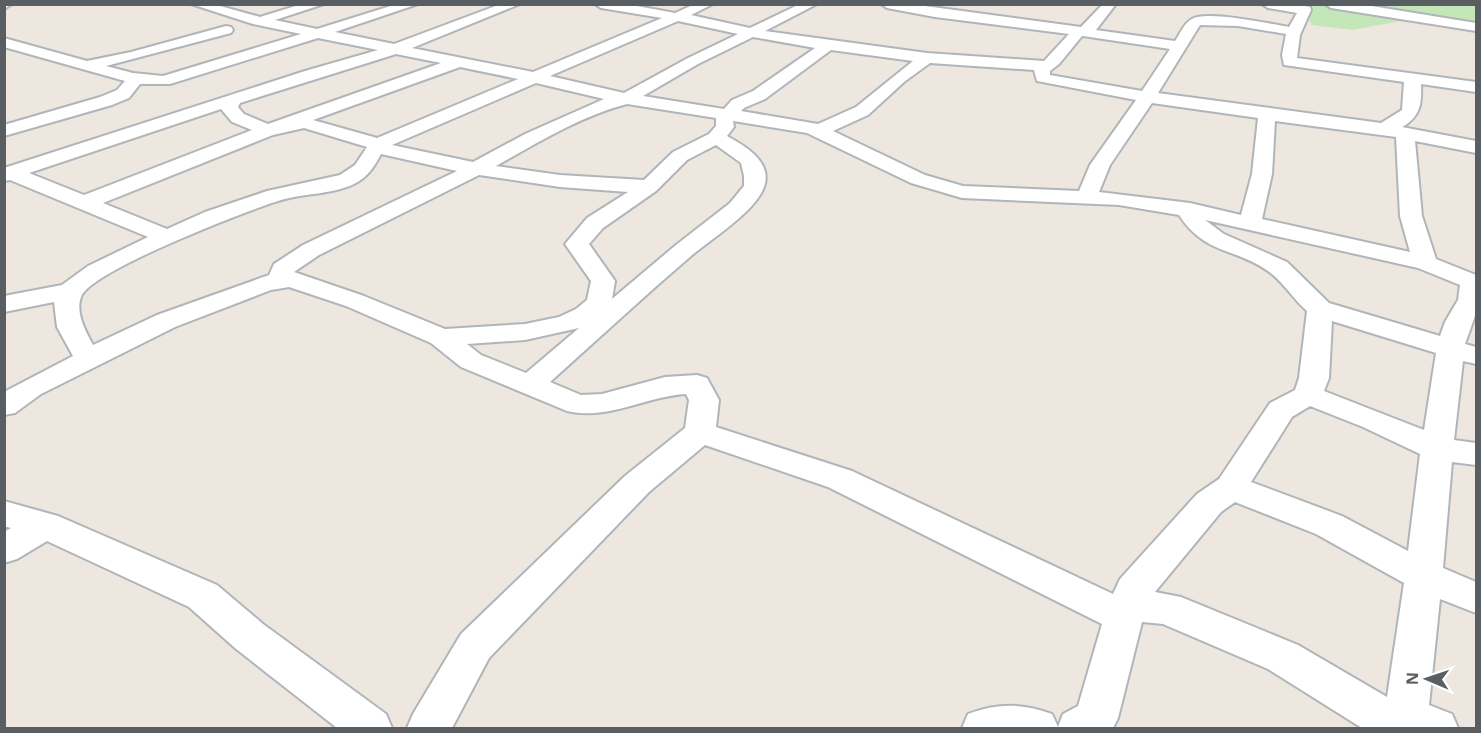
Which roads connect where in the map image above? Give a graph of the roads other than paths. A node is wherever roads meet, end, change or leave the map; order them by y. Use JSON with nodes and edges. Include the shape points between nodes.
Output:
{"nodes":[{"id":1,"x":318,"y":4,"type":"edge"},
{"id":2,"x":412,"y":4,"type":"edge"},
{"id":3,"x":514,"y":4,"type":"edge"},
{"id":4,"x":601,"y":4,"type":"edge"},
{"id":5,"x":707,"y":4,"type":"edge"},
{"id":6,"x":811,"y":4,"type":"edge"},
{"id":7,"x":887,"y":4,"type":"edge"},
{"id":8,"x":1110,"y":4,"type":"edge"},
{"id":9,"x":1268,"y":4,"type":"edge"},
{"id":10,"x":1331,"y":4,"type":"edge"},
{"id":11,"x":209,"y":5,"type":"edge"},
{"id":12,"x":904,"y":6,"type":"edge"},
{"id":13,"x":1384,"y":8,"type":"edge"},
{"id":14,"x":677,"y":18,"type":"junction"},
{"id":15,"x":258,"y":21,"type":"junction"},
{"id":16,"x":1476,"y":27,"type":"edge"},
{"id":17,"x":226,"y":30,"type":"dead end"},
{"id":18,"x":1081,"y":31,"type":"junction"},
{"id":19,"x":754,"y":32,"type":"junction"},
{"id":20,"x":1296,"y":32,"type":"junction"},
{"id":21,"x":320,"y":33,"type":"junction"},
{"id":22,"x":785,"y":40,"type":"junction"},
{"id":23,"x":4,"y":42,"type":"edge"},
{"id":24,"x":731,"y":43,"type":"junction"},
{"id":25,"x":829,"y":45,"type":"junction"},
{"id":26,"x":1179,"y":46,"type":"junction"},
{"id":27,"x":393,"y":50,"type":"junction"},
{"id":28,"x":36,"y":51,"type":"junction"},
{"id":29,"x":927,"y":58,"type":"junction"},
{"id":30,"x":4,"y":59,"type":"edge"},
{"id":31,"x":459,"y":62,"type":"junction"},
{"id":32,"x":87,"y":65,"type":"junction"},
{"id":33,"x":1047,"y":66,"type":"junction"},
{"id":34,"x":1412,"y":77,"type":"junction"},
{"id":35,"x":136,"y":78,"type":"junction"},
{"id":36,"x":537,"y":78,"type":"junction"},
{"id":37,"x":164,"y":81,"type":"junction"},
{"id":38,"x":1476,"y":87,"type":"edge"},
{"id":39,"x":190,"y":92,"type":"junction"},
{"id":40,"x":1148,"y":97,"type":"junction"},
{"id":41,"x":627,"y":98,"type":"junction"},
{"id":42,"x":238,"y":99,"type":"junction"},
{"id":43,"x":106,"y":100,"type":"junction"},
{"id":44,"x":727,"y":115,"type":"junction"},
{"id":45,"x":1267,"y":115,"type":"junction"},
{"id":46,"x":1383,"y":129,"type":"junction"},
{"id":47,"x":268,"y":130,"type":"junction"},
{"id":48,"x":820,"y":130,"type":"junction"},
{"id":49,"x":4,"y":131,"type":"edge"},
{"id":50,"x":1405,"y":134,"type":"junction"},
{"id":51,"x":716,"y":138,"type":"junction"},
{"id":52,"x":378,"y":144,"type":"junction"},
{"id":53,"x":1476,"y":147,"type":"edge"},
{"id":54,"x":476,"y":169,"type":"junction"},
{"id":55,"x":8,"y":174,"type":"edge"},
{"id":56,"x":649,"y":187,"type":"junction"},
{"id":57,"x":1086,"y":198,"type":"junction"},
{"id":58,"x":84,"y":203,"type":"junction"},
{"id":59,"x":1190,"y":210,"type":"junction"},
{"id":60,"x":1257,"y":224,"type":"junction"},
{"id":61,"x":167,"y":237,"type":"junction"},
{"id":62,"x":1273,"y":263,"type":"junction"},
{"id":63,"x":1425,"y":263,"type":"junction"},
{"id":64,"x":280,"y":280,"type":"junction"},
{"id":65,"x":1476,"y":283,"type":"edge"},
{"id":66,"x":70,"y":291,"type":"junction"},
{"id":67,"x":4,"y":304,"type":"edge"},
{"id":68,"x":1320,"y":309,"type":"junction"},
{"id":69,"x":441,"y":337,"type":"junction"},
{"id":70,"x":1463,"y":353,"type":"edge"},
{"id":71,"x":90,"y":360,"type":"junction"},
{"id":72,"x":530,"y":385,"type":"junction"},
{"id":73,"x":1308,"y":395,"type":"junction"},
{"id":74,"x":4,"y":406,"type":"edge"},
{"id":75,"x":699,"y":432,"type":"junction"},
{"id":76,"x":1437,"y":449,"type":"junction"},
{"id":77,"x":1476,"y":454,"type":"edge"},
{"id":78,"x":1231,"y":487,"type":"junction"},
{"id":79,"x":4,"y":513,"type":"edge"},
{"id":80,"x":45,"y":525,"type":"junction"},
{"id":81,"x":4,"y":549,"type":"edge"},
{"id":82,"x":1424,"y":576,"type":"junction"},
{"id":83,"x":1476,"y":598,"type":"edge"},
{"id":84,"x":1126,"y":611,"type":"junction"},
{"id":85,"x":1412,"y":725,"type":"edge"},
{"id":86,"x":370,"y":729,"type":"edge"},
{"id":87,"x":429,"y":729,"type":"edge"},
{"id":88,"x":984,"y":729,"type":"edge"},
{"id":89,"x":1036,"y":729,"type":"edge"},
{"id":90,"x":1079,"y":729,"type":"edge"}],
"edges":[{"from":1,"to":15,"type":"street"},
{"from":2,"to":21,"type":"street"},
{"from":3,"to":27,"type":"street"},
{"from":4,"to":14,"type":"street"},
{"from":5,"to":14,"type":"street"},
{"from":6,"to":19,"type":"street"},
{"from":7,"to":12,"type":"street"},
{"from":8,"to":18,"type":"street","via":[[1090,28]]},
{"from":9,"to":20,"type":"street","via":[[1305,10]]},
{"from":10,"to":13,"type":"street"},
{"from":11,"to":15,"type":"street"},
{"from":12,"to":18,"type":"street","via":[[997,15]]},
{"from":13,"to":16,"type":"street"},
{"from":14,"to":19,"type":"street"},
{"from":14,"to":36,"type":"street"},
{"from":15,"to":21,"type":"street"},
{"from":17,"to":32,"type":"street"},
{"from":18,"to":26,"type":"street"},
{"from":18,"to":33,"type":"street"},
{"from":19,"to":22,"type":"street"},
{"from":19,"to":24,"type":"street"},
{"from":20,"to":26,"type":"street","via":[[1238,22],[1197,21]]},
{"from":20,"to":34,"type":"street","via":[[1289,46],[1289,62]]},
{"from":21,"to":27,"type":"street"},
{"from":21,"to":37,"type":"street"},
{"from":22,"to":24,"type":"street"},
{"from":22,"to":25,"type":"street"},
{"from":23,"to":28,"type":"street"},
{"from":24,"to":41,"type":"street"},
{"from":25,"to":29,"type":"street"},
{"from":25,"to":44,"type":"street"},
{"from":26,"to":40,"type":"street"},
{"from":27,"to":31,"type":"street"},
{"from":27,"to":42,"type":"street"},
{"from":28,"to":30,"type":"street"},
{"from":28,"to":32,"type":"street"},
{"from":29,"to":33,"type":"street"},
{"from":29,"to":48,"type":"street","via":[[862,111]]},
{"from":31,"to":36,"type":"street"},
{"from":31,"to":47,"type":"street"},
{"from":32,"to":35,"type":"street"},
{"from":33,"to":40,"type":"street","via":[[1041,77],[1048,80]]},
{"from":34,"to":38,"type":"street"},
{"from":34,"to":46,"type":"street","via":[[1415,98],[1406,118]]},
{"from":35,"to":37,"type":"street"},
{"from":35,"to":43,"type":"street","via":[[123,94]]},
{"from":36,"to":41,"type":"street"},
{"from":36,"to":52,"type":"street"},
{"from":37,"to":39,"type":"street"},
{"from":39,"to":42,"type":"street"},
{"from":39,"to":43,"type":"street"},
{"from":40,"to":45,"type":"street"},
{"from":40,"to":57,"type":"street","via":[[1100,165]]},
{"from":41,"to":44,"type":"street"},
{"from":41,"to":54,"type":"street","via":[[579,115]]},
{"from":42,"to":47,"type":"street","via":[[229,108],[238,118]]},
{"from":42,"to":55,"type":"street"},
{"from":43,"to":49,"type":"street"},
{"from":44,"to":48,"type":"street"},
{"from":44,"to":51,"type":"street","via":[[723,132]]},
{"from":45,"to":46,"type":"street"},
{"from":45,"to":60,"type":"street"},
{"from":46,"to":50,"type":"street"},
{"from":47,"to":52,"type":"street","via":[[305,123]]},
{"from":47,"to":58,"type":"street"},
{"from":48,"to":57,"type":"street","via":[[918,179],[962,192]]},
{"from":50,"to":53,"type":"street"},
{"from":50,"to":63,"type":"street","via":[[1411,216]]},
{"from":51,"to":56,"type":"street","via":[[680,156]]},
{"from":51,"to":72,"type":"street","via":[[750,159],[754,188],[738,208],[684,250]]},
{"from":52,"to":54,"type":"street","via":[[391,152]]},
{"from":52,"to":61,"type":"street","via":[[363,169],[346,180],[274,195]]},
{"from":54,"to":56,"type":"street","via":[[560,181]]},
{"from":54,"to":64,"type":"street","via":[[311,250],[283,269]]},
{"from":55,"to":58,"type":"street"},
{"from":56,"to":69,"type":"street","via":[[596,223],[577,244],[603,281],[598,303],[583,316],[560,327]]},
{"from":57,"to":59,"type":"street"},
{"from":58,"to":61,"type":"street"},
{"from":59,"to":60,"type":"street"},
{"from":59,"to":62,"type":"street","via":[[1193,222],[1221,243]]},
{"from":60,"to":62,"type":"street","via":[[1277,256]]},
{"from":60,"to":63,"type":"street"},
{"from":61,"to":66,"type":"street","via":[[97,271]]},
{"from":62,"to":68,"type":"street"},
{"from":63,"to":65,"type":"street"},
{"from":64,"to":69,"type":"street","via":[[299,280]]},
{"from":64,"to":71,"type":"street","via":[[176,317]]},
{"from":65,"to":70,"type":"street","via":[[1458,322]]},
{"from":66,"to":67,"type":"street"},
{"from":66,"to":71,"type":"street","via":[[65,310],[76,340]]},
{"from":68,"to":70,"type":"street"},
{"from":68,"to":73,"type":"street","via":[[1314,378]]},
{"from":69,"to":72,"type":"street","via":[[471,361]]},
{"from":70,"to":76,"type":"street"},
{"from":71,"to":74,"type":"street","via":[[31,388]]},
{"from":72,"to":75,"type":"street","via":[[578,404],[620,399],[665,386],[697,384],[704,400]]},
{"from":73,"to":76,"type":"street"},
{"from":73,"to":78,"type":"street","via":[[1281,410]]},
{"from":75,"to":84,"type":"street","via":[[840,479]]},
{"from":75,"to":87,"type":"street","via":[[637,484],[475,646]]},
{"from":76,"to":77,"type":"street"},
{"from":76,"to":82,"type":"street"},
{"from":78,"to":82,"type":"street","via":[[1329,525]]},
{"from":78,"to":84,"type":"street","via":[[1189,524],[1134,590]]},
{"from":79,"to":80,"type":"street"},
{"from":80,"to":81,"type":"street"},
{"from":80,"to":86,"type":"street","via":[[203,596]]},
{"from":82,"to":83,"type":"street"},
{"from":82,"to":85,"type":"street"},
{"from":84,"to":85,"type":"street","via":[[1167,608],[1283,657]]},
{"from":84,"to":90,"type":"street","via":[[1096,718]]},
{"from":88,"to":89,"type":"street","via":[[1017,724]]}]}
